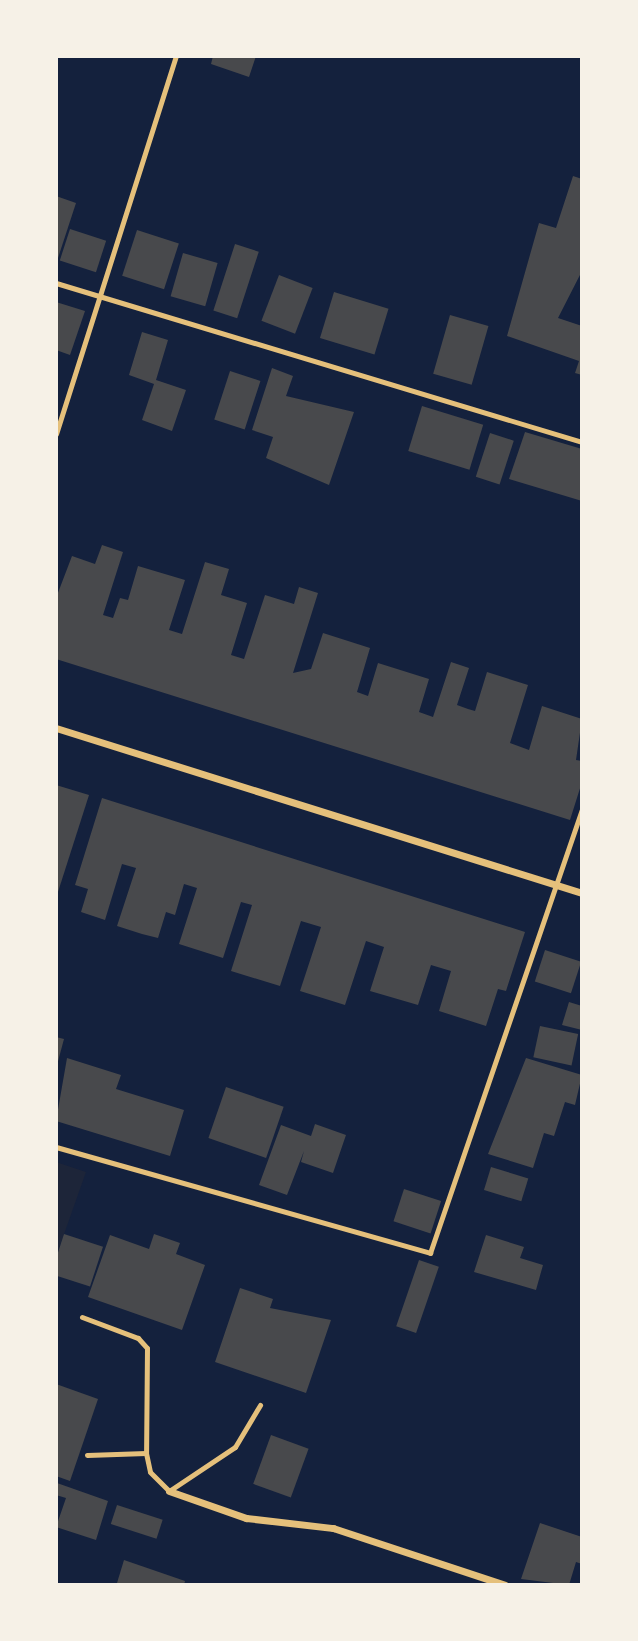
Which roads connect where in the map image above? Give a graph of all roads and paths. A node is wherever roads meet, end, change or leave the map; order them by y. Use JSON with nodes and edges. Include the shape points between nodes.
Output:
{"nodes":[{"id":1,"x":176,"y":56,"type":"edge"},
{"id":2,"x":56,"y":284,"type":"edge"},
{"id":3,"x":99,"y":297,"type":"junction"},
{"id":4,"x":56,"y":434,"type":"edge"},
{"id":5,"x":582,"y":442,"type":"edge"},
{"id":6,"x":56,"y":728,"type":"edge"},
{"id":7,"x":582,"y":810,"type":"edge"},
{"id":8,"x":557,"y":885,"type":"junction"},
{"id":9,"x":582,"y":893,"type":"edge"},
{"id":10,"x":56,"y":1147,"type":"edge"},
{"id":11,"x":82,"y":1317,"type":"dead end"},
{"id":12,"x":260,"y":1405,"type":"dead end"},
{"id":13,"x":146,"y":1453,"type":"junction"},
{"id":14,"x":87,"y":1455,"type":"dead end"},
{"id":15,"x":169,"y":1491,"type":"junction"},
{"id":16,"x":505,"y":1585,"type":"edge"}],
"edges":[{"from":1,"to":3,"type":"lane"},
{"from":2,"to":3,"type":"lane"},
{"from":3,"to":4,"type":"lane"},
{"from":3,"to":5,"type":"lane"},
{"from":6,"to":8,"type":"street"},
{"from":7,"to":8,"type":"lane"},
{"from":8,"to":9,"type":"street"},
{"from":8,"to":10,"type":"lane","via":[[430,1253]]},
{"from":11,"to":13,"type":"lane","via":[[138,1338],[148,1348]]},
{"from":12,"to":15,"type":"lane","via":[[235,1447]]},
{"from":13,"to":14,"type":"lane"},
{"from":13,"to":15,"type":"lane","via":[[150,1472]]},
{"from":15,"to":16,"type":"street","via":[[246,1518],[333,1528]]}]}
